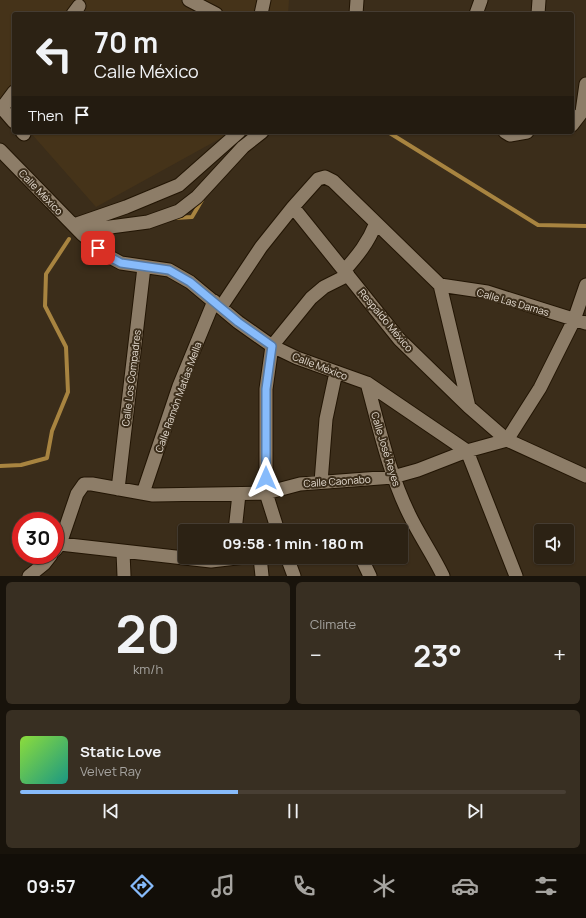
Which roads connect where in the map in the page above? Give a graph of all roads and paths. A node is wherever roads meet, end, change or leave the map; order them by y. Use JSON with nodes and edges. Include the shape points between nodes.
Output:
{"nodes":[{"id":1,"x":264,"y":0,"type":"edge"},
{"id":2,"x":356,"y":0,"type":"edge"},
{"id":3,"x":481,"y":0,"type":"edge"},
{"id":4,"x":539,"y":0,"type":"edge"},
{"id":5,"x":192,"y":1,"type":"edge"},
{"id":6,"x":212,"y":12,"type":"edge"},
{"id":7,"x":262,"y":12,"type":"edge"},
{"id":8,"x":356,"y":12,"type":"edge"},
{"id":9,"x":477,"y":12,"type":"edge"},
{"id":10,"x":538,"y":12,"type":"edge"},
{"id":11,"x":586,"y":84,"type":"edge"},
{"id":12,"x":12,"y":94,"type":"edge"},
{"id":13,"x":1,"y":107,"type":"edge"},
{"id":14,"x":12,"y":120,"type":"edge"},
{"id":15,"x":574,"y":122,"type":"edge"},
{"id":16,"x":237,"y":134,"type":"edge"},
{"id":17,"x":260,"y":134,"type":"edge"},
{"id":18,"x":0,"y":150,"type":"edge"},
{"id":19,"x":293,"y":207,"type":"junction"},
{"id":20,"x":376,"y":223,"type":"junction"},
{"id":21,"x":78,"y":230,"type":"junction"},
{"id":22,"x":144,"y":267,"type":"junction"},
{"id":23,"x":346,"y":273,"type":"junction"},
{"id":24,"x":586,"y":284,"type":"edge"},
{"id":25,"x":440,"y":286,"type":"junction"},
{"id":26,"x":218,"y":304,"type":"junction"},
{"id":27,"x":580,"y":321,"type":"edge"},
{"id":28,"x":272,"y":346,"type":"junction"},
{"id":29,"x":336,"y":372,"type":"junction"},
{"id":30,"x":367,"y":383,"type":"junction"},
{"id":31,"x":469,"y":407,"type":"junction"},
{"id":32,"x":506,"y":440,"type":"junction"},
{"id":33,"x":467,"y":451,"type":"junction"},
{"id":34,"x":586,"y":476,"type":"edge"},
{"id":35,"x":393,"y":477,"type":"junction"},
{"id":36,"x":321,"y":482,"type":"junction"},
{"id":37,"x":118,"y":489,"type":"junction"},
{"id":38,"x":144,"y":493,"type":"junction"},
{"id":39,"x":266,"y":493,"type":"junction"},
{"id":40,"x":239,"y":494,"type":"junction"},
{"id":41,"x":236,"y":524,"type":"edge"},
{"id":42,"x":276,"y":524,"type":"edge"},
{"id":43,"x":64,"y":528,"type":"edge"},
{"id":44,"x":64,"y":548,"type":"edge"},
{"id":45,"x":123,"y":552,"type":"junction"},
{"id":46,"x":178,"y":558,"type":"edge"},
{"id":47,"x":44,"y":564,"type":"edge"},
{"id":48,"x":261,"y":564,"type":"edge"},
{"id":49,"x":290,"y":564,"type":"edge"},
{"id":50,"x":364,"y":564,"type":"edge"},
{"id":51,"x":29,"y":576,"type":"edge"},
{"id":52,"x":124,"y":576,"type":"edge"},
{"id":53,"x":262,"y":576,"type":"edge"},
{"id":54,"x":294,"y":576,"type":"edge"},
{"id":55,"x":370,"y":576,"type":"edge"},
{"id":56,"x":443,"y":576,"type":"edge"},
{"id":57,"x":516,"y":576,"type":"edge"}],
"edges":[{"from":1,"to":7,"type":"street"},
{"from":2,"to":8,"type":"street"},
{"from":3,"to":9,"type":"street"},
{"from":4,"to":10,"type":"street"},
{"from":5,"to":6,"type":"street"},
{"from":11,"to":15,"type":"street","via":[[582,112]]},
{"from":12,"to":13,"type":"street"},
{"from":13,"to":14,"type":"street"},
{"from":16,"to":21,"type":"street","via":[[179,185]]},
{"from":17,"to":21,"type":"street","via":[[197,197],[179,211],[148,222]]},
{"from":18,"to":21,"type":"street","name":"Calle México"},
{"from":19,"to":20,"type":"street","name":"Calle Ramón Matías Mella","via":[[318,180],[325,177],[333,181]]},
{"from":19,"to":23,"type":"street","name":"Respaldo México"},
{"from":19,"to":26,"type":"street","name":"Calle Ramón Matías Mella"},
{"from":20,"to":23,"type":"street","via":[[370,238]]},
{"from":20,"to":25,"type":"street"},
{"from":21,"to":22,"type":"street","name":"Calle México","via":[[108,256],[121,263]]},
{"from":22,"to":26,"type":"street","name":"Calle México","via":[[169,270],[190,282]]},
{"from":22,"to":37,"type":"street","name":"Calle Los Compadres"},
{"from":23,"to":28,"type":"street","via":[[311,298]]},
{"from":23,"to":31,"type":"street","name":"Respaldo México","via":[[399,339]]},
{"from":24,"to":27,"type":"street"},
{"from":25,"to":27,"type":"street","name":"Calle Las Damas","via":[[487,292]]},
{"from":25,"to":31,"type":"street"},
{"from":26,"to":28,"type":"street","name":"Calle México"},
{"from":26,"to":38,"type":"street","name":"Calle Ramón Matías Mella","via":[[179,386]]},
{"from":27,"to":32,"type":"street"},
{"from":28,"to":29,"type":"street","name":"Calle México"},
{"from":28,"to":39,"type":"street","via":[[266,389]]},
{"from":29,"to":30,"type":"street","name":"Calle México"},
{"from":29,"to":36,"type":"street","via":[[326,419]]},
{"from":30,"to":33,"type":"street","name":"Calle México"},
{"from":30,"to":35,"type":"street","name":"Calle José Reyes"},
{"from":31,"to":32,"type":"street","name":"Respaldo México"},
{"from":32,"to":33,"type":"street"},
{"from":32,"to":34,"type":"street"},
{"from":33,"to":35,"type":"street","name":"Calle Caonabo"},
{"from":33,"to":57,"type":"street"},
{"from":35,"to":36,"type":"street","name":"Calle Caonabo"},
{"from":35,"to":56,"type":"street","name":"Calle José Reyes","via":[[409,515]]},
{"from":36,"to":39,"type":"street","name":"Calle Caonabo","via":[[300,484]]},
{"from":37,"to":38,"type":"street","name":"Calle Caonabo"},
{"from":37,"to":43,"type":"street","name":"Calle Caonabo","via":[[84,484],[77,494]]},
{"from":38,"to":40,"type":"street","name":"Calle Caonabo"},
{"from":39,"to":40,"type":"street","name":"Calle Caonabo"},
{"from":39,"to":42,"type":"street"},
{"from":40,"to":41,"type":"street"},
{"from":44,"to":45,"type":"street"},
{"from":45,"to":46,"type":"street"},
{"from":45,"to":52,"type":"street"},
{"from":47,"to":51,"type":"street"},
{"from":48,"to":53,"type":"street"},
{"from":49,"to":54,"type":"street"},
{"from":50,"to":55,"type":"street"}]}
